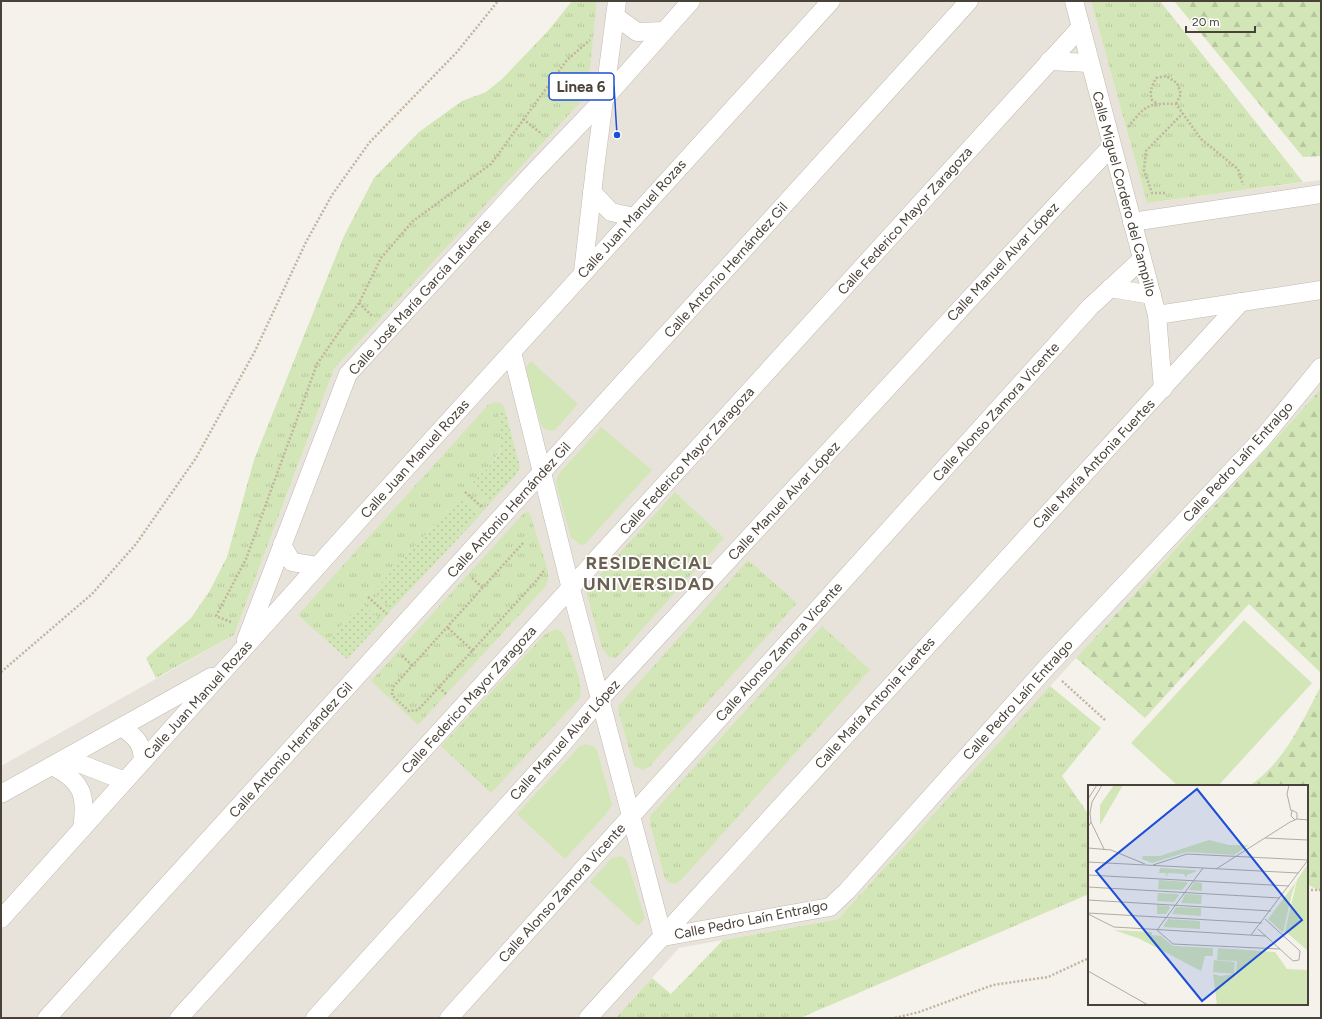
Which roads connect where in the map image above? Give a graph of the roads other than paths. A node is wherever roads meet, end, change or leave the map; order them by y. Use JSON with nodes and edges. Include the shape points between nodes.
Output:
{"nodes":[{"id":1,"x":691,"y":1,"type":"edge"},
{"id":2,"x":831,"y":1,"type":"edge"},
{"id":3,"x":969,"y":1,"type":"edge"},
{"id":4,"x":1074,"y":1,"type":"edge"},
{"id":5,"x":616,"y":9,"type":"edge"},
{"id":6,"x":1081,"y":27,"type":"junction"},
{"id":7,"x":664,"y":31,"type":"junction"},
{"id":8,"x":1049,"y":61,"type":"junction"},
{"id":9,"x":1089,"y":63,"type":"junction"},
{"id":10,"x":605,"y":98,"type":"junction"},
{"id":11,"x":1111,"y":147,"type":"junction"},
{"id":12,"x":592,"y":192,"type":"junction"},
{"id":13,"x":1321,"y":194,"type":"edge"},
{"id":14,"x":634,"y":217,"type":"junction"},
{"id":15,"x":1132,"y":222,"type":"junction"},
{"id":16,"x":1142,"y":259,"type":"junction"},
{"id":17,"x":583,"y":272,"type":"junction"},
{"id":18,"x":1110,"y":288,"type":"junction"},
{"id":19,"x":1321,"y":290,"type":"edge"},
{"id":20,"x":1152,"y":295,"type":"junction"},
{"id":21,"x":1241,"y":302,"type":"junction"},
{"id":22,"x":1157,"y":315,"type":"junction"},
{"id":23,"x":512,"y":352,"type":"junction"},
{"id":24,"x":1321,"y":367,"type":"edge"},
{"id":25,"x":1163,"y":389,"type":"junction"},
{"id":26,"x":543,"y":472,"type":"junction"},
{"id":27,"x":282,"y":545,"type":"junction"},
{"id":28,"x":317,"y":566,"type":"junction"},
{"id":29,"x":571,"y":589,"type":"junction"},
{"id":30,"x":242,"y":650,"type":"junction"},
{"id":31,"x":224,"y":670,"type":"junction"},
{"id":32,"x":601,"y":698,"type":"junction"},
{"id":33,"x":122,"y":727,"type":"junction"},
{"id":34,"x":143,"y":761,"type":"junction"},
{"id":35,"x":52,"y":766,"type":"junction"},
{"id":36,"x":125,"y":781,"type":"junction"},
{"id":37,"x":1,"y":794,"type":"edge"},
{"id":38,"x":631,"y":817,"type":"junction"},
{"id":39,"x":82,"y":829,"type":"junction"},
{"id":40,"x":1,"y":919,"type":"edge"},
{"id":41,"x":663,"y":937,"type":"junction"},
{"id":42,"x":47,"y":1018,"type":"edge"},
{"id":43,"x":180,"y":1018,"type":"edge"},
{"id":44,"x":315,"y":1018,"type":"edge"},
{"id":45,"x":449,"y":1018,"type":"edge"},
{"id":46,"x":588,"y":1018,"type":"edge"}],
"edges":[{"from":1,"to":7,"type":"street","name":"Calle José María García Lafuente"},
{"from":2,"to":14,"type":"street","name":"Calle Juan Manuel Rozas"},
{"from":3,"to":26,"type":"street","name":"Calle Antonio Hernández Gil"},
{"from":4,"to":6,"type":"street","name":"Calle Miguel Cordero del Campillo"},
{"from":5,"to":7,"type":"street","via":[[638,32]]},
{"from":5,"to":10,"type":"street"},
{"from":6,"to":8,"type":"street","name":"Calle Federico Mayor Zaragoza"},
{"from":6,"to":9,"type":"street","name":"Calle Miguel Cordero del Campillo"},
{"from":7,"to":10,"type":"street","name":"Calle José María García Lafuente"},
{"from":8,"to":9,"type":"street"},
{"from":8,"to":29,"type":"street","name":"Calle Federico Mayor Zaragoza"},
{"from":9,"to":11,"type":"street","name":"Calle Miguel Cordero del Campillo"},
{"from":10,"to":12,"type":"street"},
{"from":10,"to":27,"type":"street","name":"Calle José María García Lafuente","via":[[348,374]]},
{"from":11,"to":15,"type":"street","name":"Calle Miguel Cordero del Campillo"},
{"from":11,"to":32,"type":"street","name":"Calle Manuel Alvar López"},
{"from":12,"to":14,"type":"street","via":[[612,212]]},
{"from":12,"to":17,"type":"street"},
{"from":13,"to":15,"type":"street"},
{"from":14,"to":17,"type":"street","name":"Calle Juan Manuel Rozas"},
{"from":15,"to":16,"type":"street","name":"Calle Miguel Cordero del Campillo"},
{"from":16,"to":18,"type":"street","name":"Calle Alonso Zamora Vicente"},
{"from":16,"to":20,"type":"street","name":"Calle Miguel Cordero del Campillo"},
{"from":17,"to":23,"type":"street","name":"Calle Juan Manuel Rozas"},
{"from":18,"to":20,"type":"street"},
{"from":18,"to":38,"type":"street","name":"Calle Alonso Zamora Vicente"},
{"from":19,"to":21,"type":"street"},
{"from":20,"to":22,"type":"street","name":"Calle Miguel Cordero del Campillo"},
{"from":21,"to":22,"type":"street"},
{"from":21,"to":25,"type":"street","name":"Calle María Antonia Fuertes"},
{"from":22,"to":25,"type":"street","name":"Calle Miguel Cordero del Campillo"},
{"from":23,"to":26,"type":"street"},
{"from":23,"to":28,"type":"street","name":"Calle Juan Manuel Rozas"},
{"from":24,"to":41,"type":"street","name":"Calle Pedro Laín Entralgo","via":[[1260,440],[1046,668],[830,907]]},
{"from":25,"to":41,"type":"street","name":"Calle María Antonia Fuertes"},
{"from":26,"to":29,"type":"street"},
{"from":26,"to":42,"type":"street","name":"Calle Antonio Hernández Gil"},
{"from":27,"to":28,"type":"street","via":[[292,562]]},
{"from":27,"to":30,"type":"street","name":"Calle José María García Lafuente"},
{"from":28,"to":30,"type":"street","name":"Calle Juan Manuel Rozas"},
{"from":29,"to":32,"type":"street"},
{"from":29,"to":43,"type":"street","name":"Calle Federico Mayor Zaragoza"},
{"from":30,"to":31,"type":"street","name":"Calle Juan Manuel Rozas"},
{"from":31,"to":33,"type":"street"},
{"from":31,"to":34,"type":"street","name":"Calle Juan Manuel Rozas"},
{"from":32,"to":38,"type":"street"},
{"from":32,"to":44,"type":"street","name":"Calle Manuel Alvar López","via":[[560,747]]},
{"from":33,"to":34,"type":"street","via":[[134,736],[142,747]]},
{"from":33,"to":35,"type":"street"},
{"from":34,"to":36,"type":"street","name":"Calle Juan Manuel Rozas"},
{"from":35,"to":36,"type":"street","via":[[76,762]]},
{"from":35,"to":37,"type":"street"},
{"from":35,"to":39,"type":"street","via":[[68,774],[81,790],[85,809]]},
{"from":36,"to":39,"type":"street","name":"Calle Juan Manuel Rozas"},
{"from":38,"to":41,"type":"street"},
{"from":38,"to":45,"type":"street","name":"Calle Alonso Zamora Vicente"},
{"from":39,"to":40,"type":"street","name":"Calle Juan Manuel Rozas"},
{"from":41,"to":46,"type":"street","name":"Calle María Antonia Fuertes"}]}
